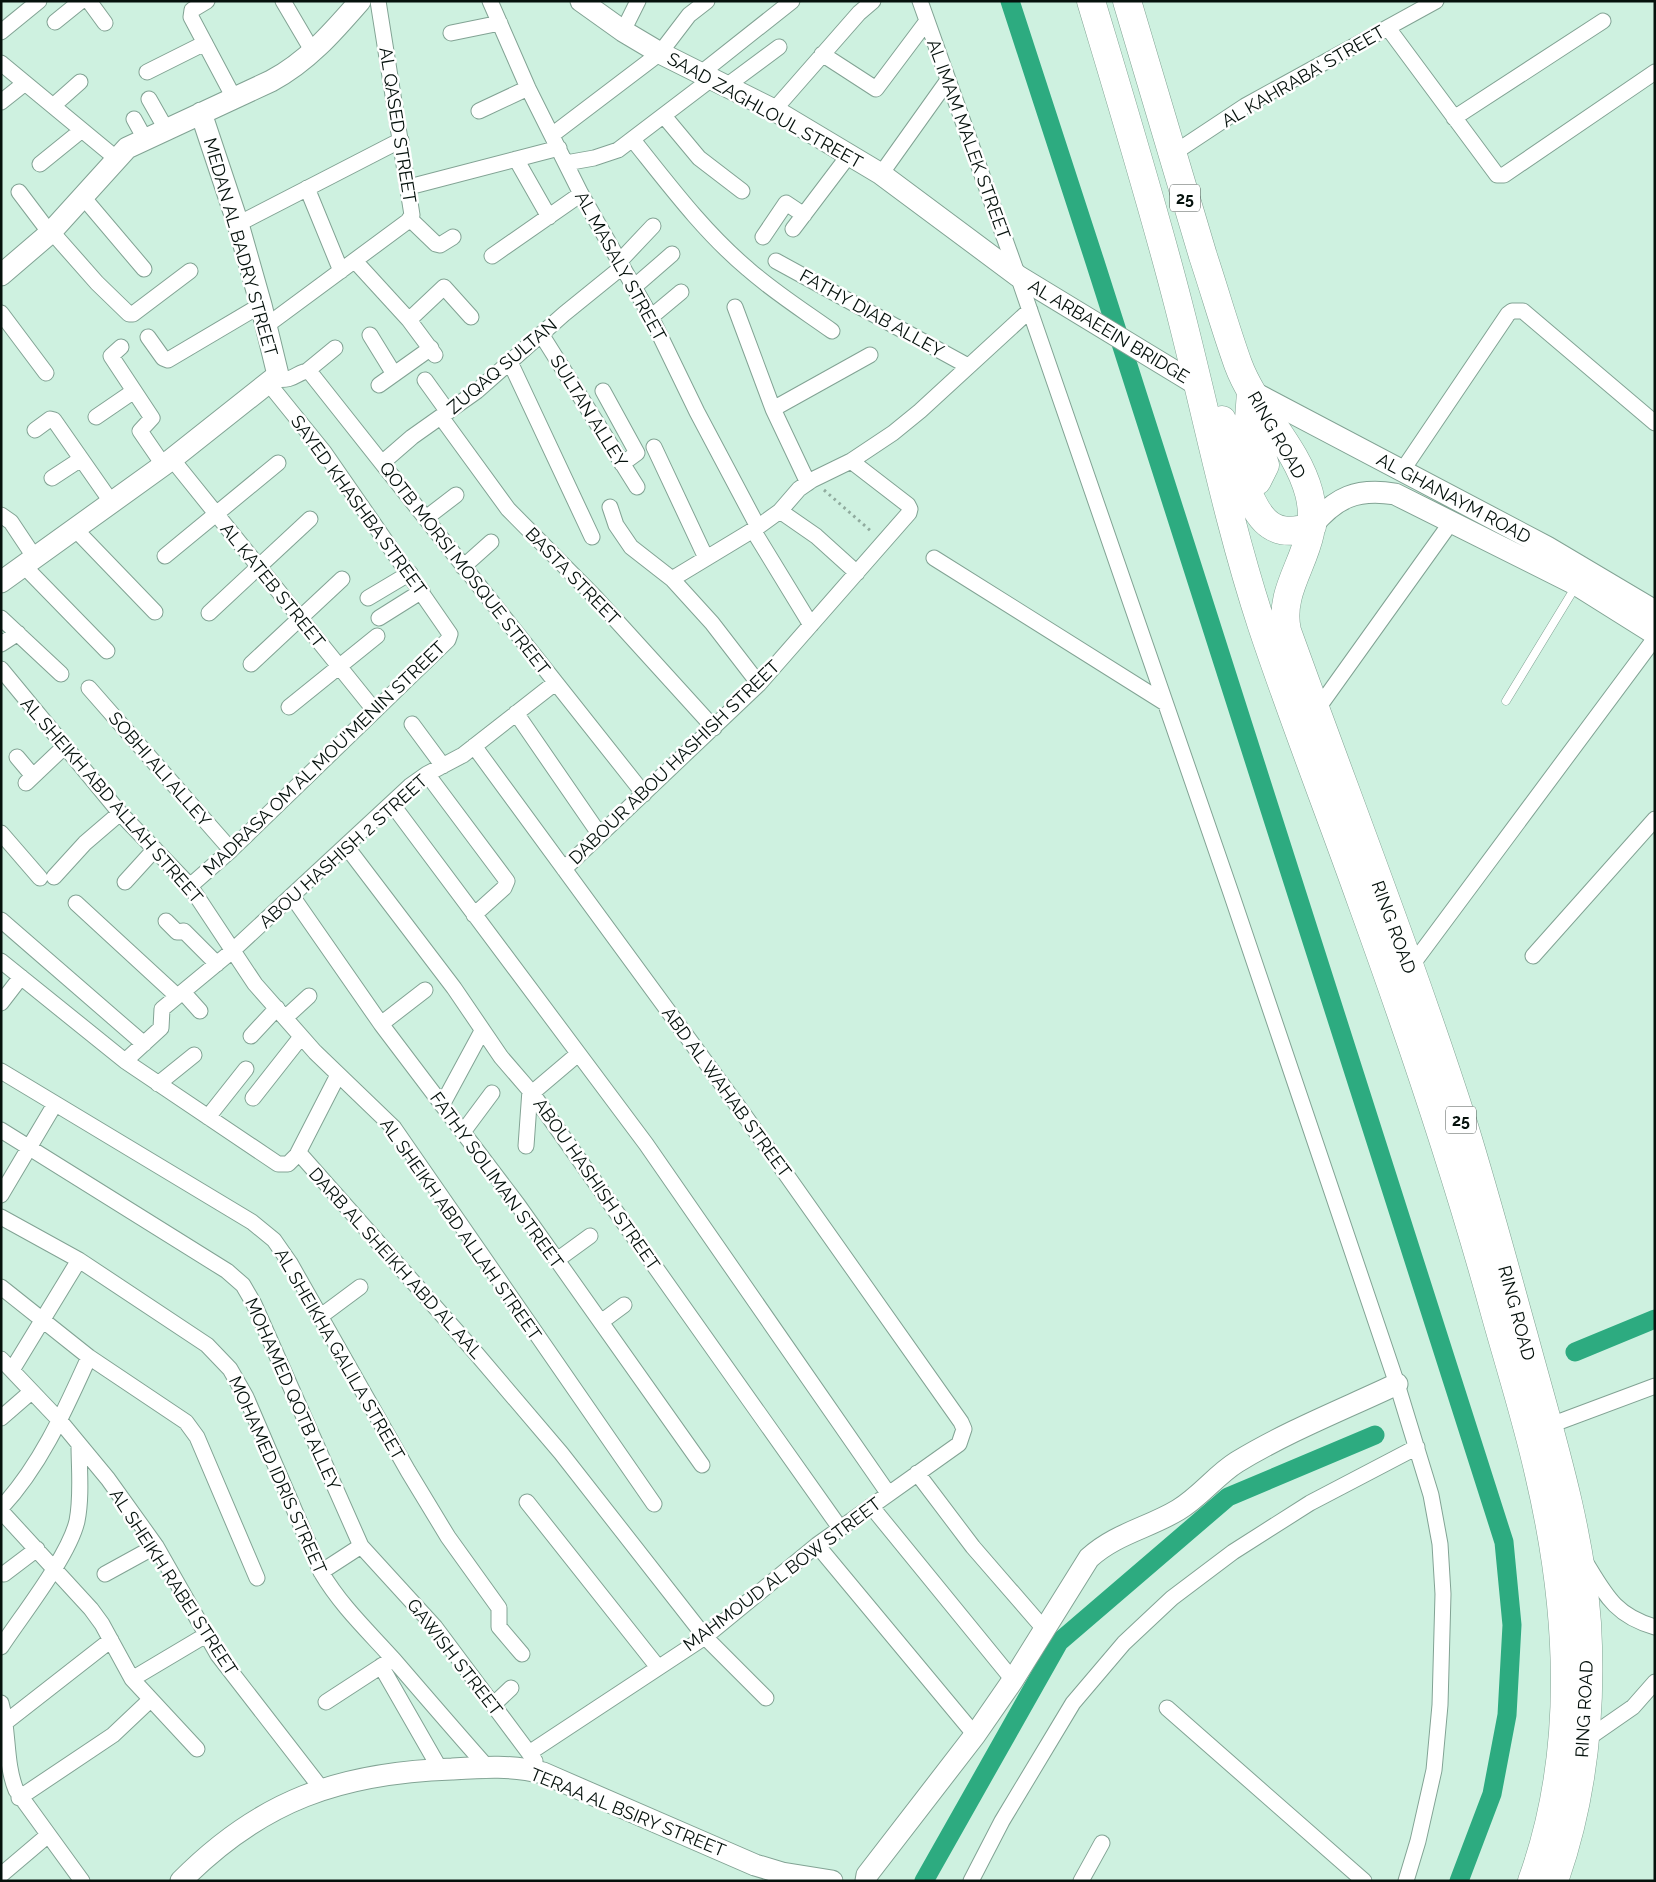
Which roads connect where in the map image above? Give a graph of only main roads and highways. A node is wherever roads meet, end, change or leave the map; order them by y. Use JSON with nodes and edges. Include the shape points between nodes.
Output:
{"nodes":[{"id":1,"x":1091,"y":1,"type":"edge"},
{"id":2,"x":1128,"y":1,"type":"edge"},
{"id":3,"x":1199,"y":386,"type":"junction"},
{"id":4,"x":1251,"y":391,"type":"junction"},
{"id":5,"x":1246,"y":487,"type":"junction"},
{"id":6,"x":1312,"y":526,"type":"junction"},
{"id":7,"x":1575,"y":1623,"type":"junction"},
{"id":8,"x":1532,"y":1881,"type":"edge"},
{"id":9,"x":1554,"y":1881,"type":"edge"}],
"edges":[{"from":1,"to":3,"type":"highway","name":"RING ROAD","number":"25","via":[[1177,297]]},
{"from":2,"to":4,"type":"highway","name":"RING ROAD","number":"25","via":[[1238,366]]},
{"from":3,"to":5,"type":"highway","via":[[1217,409]]},
{"from":3,"to":7,"type":"highway","name":"RING ROAD","number":"25","via":[[1227,510],[1262,626],[1438,1119],[1472,1228],[1538,1470],[1556,1562]]},
{"from":4,"to":5,"type":"highway","via":[[1249,419],[1265,465],[1257,482]]},
{"from":4,"to":6,"type":"highway","name":"RING ROAD","number":"25","via":[[1290,450],[1303,477],[1310,501]]},
{"from":5,"to":6,"type":"highway","via":[[1256,512],[1272,526],[1291,531]]},
{"from":6,"to":7,"type":"highway","name":"RING ROAD","number":"25","via":[[1306,552],[1288,591],[1284,611],[1287,631],[1476,1166],[1548,1426],[1577,1549]]},
{"from":7,"to":8,"type":"highway","name":"RING ROAD","number":"25","via":[[1556,1785],[1549,1824]]},
{"from":7,"to":9,"type":"highway","name":"RING ROAD","number":"25","via":[[1588,1682],[1584,1741],[1570,1828]]}]}
